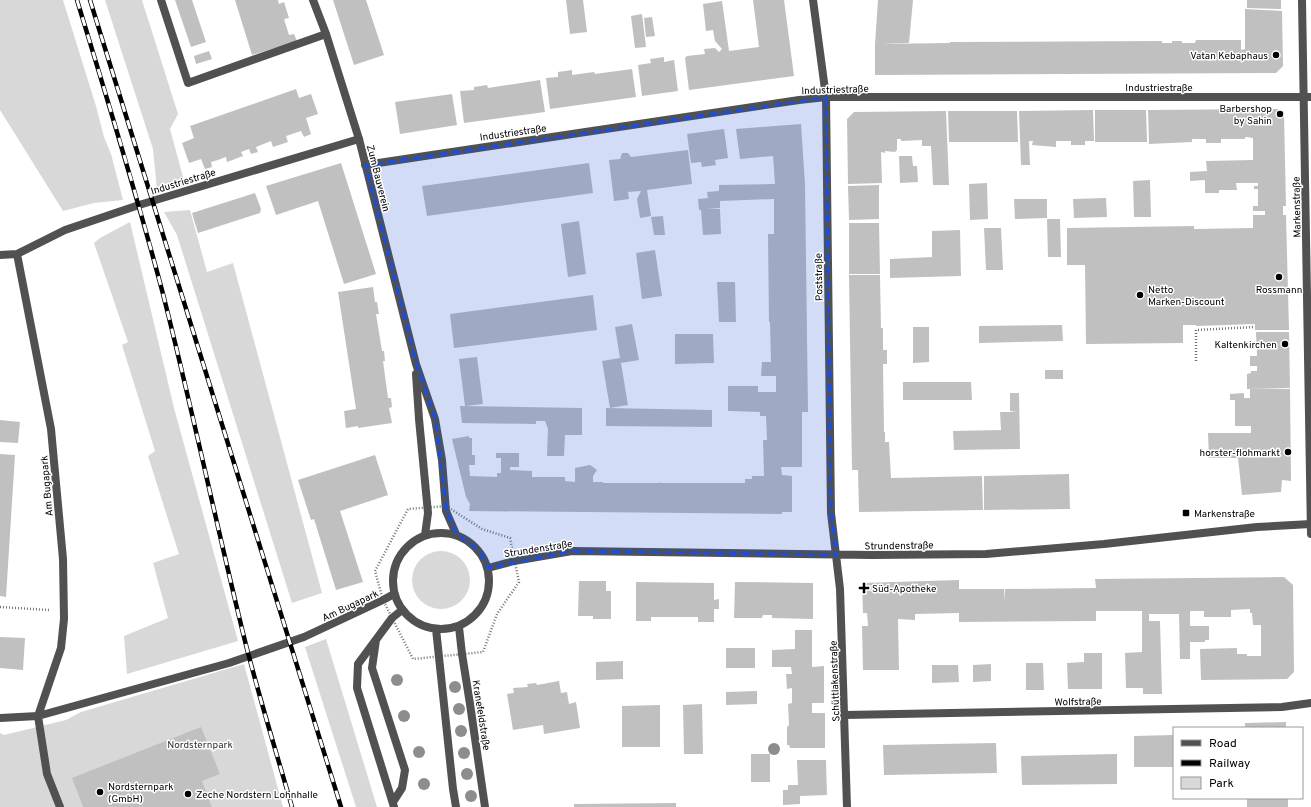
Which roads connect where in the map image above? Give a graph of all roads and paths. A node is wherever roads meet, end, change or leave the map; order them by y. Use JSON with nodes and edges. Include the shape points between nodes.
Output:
{"nodes":[{"id":1,"x":161,"y":0,"type":"edge"},
{"id":2,"x":313,"y":0,"type":"edge"},
{"id":3,"x":813,"y":0,"type":"edge"},
{"id":4,"x":1302,"y":0,"type":"edge"},
{"id":5,"x":326,"y":34,"type":"junction"},
{"id":6,"x":1308,"y":96,"type":"edge"},
{"id":7,"x":826,"y":97,"type":"junction"},
{"id":8,"x":359,"y":139,"type":"junction"},
{"id":9,"x":365,"y":165,"type":"junction"},
{"id":10,"x":17,"y":254,"type":"junction"},
{"id":11,"x":0,"y":255,"type":"edge"},
{"id":12,"x":1255,"y":328,"type":"dead end"},
{"id":13,"x":1196,"y":362,"type":"dead end"},
{"id":14,"x":416,"y":364,"type":"junction"},
{"id":15,"x":446,"y":506,"type":"junction"},
{"id":16,"x":428,"y":507,"type":"junction"},
{"id":17,"x":1311,"y":524,"type":"edge"},
{"id":18,"x":456,"y":534,"type":"junction"},
{"id":19,"x":1311,"y":534,"type":"edge"},
{"id":20,"x":425,"y":535,"type":"junction"},
{"id":21,"x":837,"y":555,"type":"junction"},
{"id":22,"x":514,"y":561,"type":"junction"},
{"id":23,"x":488,"y":568,"type":"junction"},
{"id":24,"x":394,"y":594,"type":"junction"},
{"id":25,"x":383,"y":600,"type":"junction"},
{"id":26,"x":0,"y":607,"type":"edge"},
{"id":27,"x":402,"y":610,"type":"junction"},
{"id":28,"x":64,"y":611,"type":"junction"},
{"id":29,"x":392,"y":618,"type":"junction"},
{"id":30,"x":459,"y":627,"type":"junction"},
{"id":31,"x":436,"y":629,"type":"junction"},
{"id":32,"x":377,"y":637,"type":"junction"},
{"id":33,"x":462,"y":654,"type":"junction"},
{"id":34,"x":439,"y":657,"type":"junction"},
{"id":35,"x":1311,"y":703,"type":"edge"},
{"id":36,"x":845,"y":715,"type":"junction"},
{"id":37,"x":38,"y":716,"type":"junction"},
{"id":38,"x":0,"y":718,"type":"edge"},
{"id":39,"x":394,"y":805,"type":"edge"},
{"id":40,"x":60,"y":807,"type":"edge"},
{"id":41,"x":456,"y":807,"type":"edge"},
{"id":42,"x":485,"y":807,"type":"edge"},
{"id":43,"x":847,"y":807,"type":"edge"}],
"edges":[{"from":1,"to":5,"type":"street","via":[[188,83]]},
{"from":2,"to":5,"type":"street","name":"Zum Bauverein"},
{"from":3,"to":7,"type":"street","name":"Poststraße"},
{"from":4,"to":6,"type":"street","name":"Markenstraße"},
{"from":5,"to":8,"type":"street","name":"Zum Bauverein"},
{"from":6,"to":7,"type":"street","name":"Industriestraße"},
{"from":6,"to":17,"type":"street","name":"Markenstraße"},
{"from":7,"to":9,"type":"street","name":"Industriestraße"},
{"from":7,"to":21,"type":"street","name":"Poststraße","via":[[832,513]]},
{"from":8,"to":9,"type":"street","name":"Zum Bauverein"},
{"from":8,"to":10,"type":"street","name":"Industriestraße","via":[[139,205],[66,230]]},
{"from":9,"to":14,"type":"street","name":"Zum Bauverein"},
{"from":10,"to":11,"type":"street"},
{"from":10,"to":28,"type":"street","name":"Am Bugapark","via":[[51,429],[63,559]]},
{"from":12,"to":13,"type":"path","via":[[1196,330]]},
{"from":14,"to":15,"type":"street","name":"Zum Bauverein","via":[[439,435]]},
{"from":14,"to":16,"type":"street","name":"Zum Bauverein"},
{"from":15,"to":16,"type":"path"},
{"from":15,"to":18,"type":"street","name":"Zum Bauverein"},
{"from":15,"to":22,"type":"path","via":[[482,529],[510,538]]},
{"from":16,"to":20,"type":"street","name":"Zum Bauverein"},
{"from":16,"to":25,"type":"path","via":[[408,509],[375,571]]},
{"from":17,"to":19,"type":"street","name":"Markenstraße"},
{"from":17,"to":21,"type":"street","name":"Strundenstraße","via":[[986,554]]},
{"from":18,"to":20,"type":"street","via":[[438,532]]},
{"from":18,"to":23,"type":"street","via":[[479,551]]},
{"from":20,"to":24,"type":"street","via":[[408,546],[400,557],[393,579]]},
{"from":21,"to":22,"type":"street","name":"Strundenstraße","via":[[572,551]]},
{"from":21,"to":36,"type":"street","name":"Schüttlakenstraße"},
{"from":22,"to":23,"type":"street","name":"Strundenstraße"},
{"from":22,"to":33,"type":"path","via":[[519,582],[497,614],[483,652]]},
{"from":23,"to":30,"type":"street","via":[[488,589],[483,604],[475,616]]},
{"from":24,"to":25,"type":"street","name":"Am Bugapark"},
{"from":24,"to":27,"type":"street"},
{"from":25,"to":29,"type":"path"},
{"from":25,"to":37,"type":"street","name":"Am Bugapark","via":[[304,637],[229,663]]},
{"from":26,"to":28,"type":"path"},
{"from":27,"to":29,"type":"street"},
{"from":27,"to":31,"type":"street","via":[[410,618]]},
{"from":28,"to":37,"type":"street","name":"Am Bugapark","via":[[60,648]]},
{"from":29,"to":32,"type":"street"},
{"from":29,"to":34,"type":"path","via":[[413,659]]},
{"from":30,"to":31,"type":"street"},
{"from":30,"to":33,"type":"street","name":"Kranefeldstraße"},
{"from":31,"to":34,"type":"street"},
{"from":32,"to":39,"type":"street","via":[[372,668],[405,770],[402,788]]},
{"from":32,"to":39,"type":"street","via":[[358,664],[357,688]]},
{"from":33,"to":34,"type":"path"},
{"from":33,"to":42,"type":"street","name":"Kranefeldstraße"},
{"from":34,"to":41,"type":"street"},
{"from":35,"to":36,"type":"street","name":"Wolfstraße","via":[[1282,707]]},
{"from":36,"to":43,"type":"street","name":"Schüttlakenstraße"},
{"from":37,"to":38,"type":"street","name":"Am Bugapark"},
{"from":37,"to":40,"type":"street","name":"Am Bugapark","via":[[47,774]]}]}
